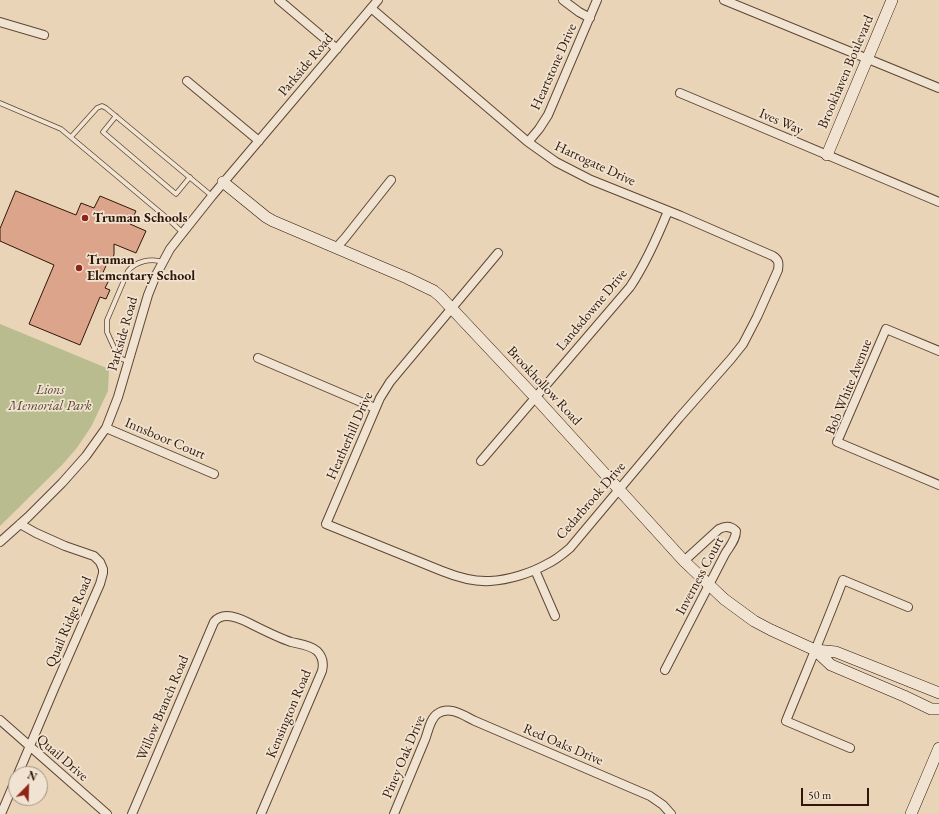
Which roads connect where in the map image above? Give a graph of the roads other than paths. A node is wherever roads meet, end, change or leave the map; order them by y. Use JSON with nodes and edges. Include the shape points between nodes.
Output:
{"nodes":[{"id":1,"x":279,"y":0,"type":"edge"},
{"id":2,"x":378,"y":0,"type":"edge"},
{"id":3,"x":563,"y":0,"type":"edge"},
{"id":4,"x":597,"y":0,"type":"edge"},
{"id":5,"x":724,"y":0,"type":"edge"},
{"id":6,"x":892,"y":0,"type":"edge"},
{"id":7,"x":371,"y":8,"type":"junction"},
{"id":8,"x":590,"y":18,"type":"junction"},
{"id":9,"x":0,"y":22,"type":"edge"},
{"id":10,"x":44,"y":35,"type":"dead end"},
{"id":11,"x":337,"y":49,"type":"junction"},
{"id":12,"x":868,"y":58,"type":"junction"},
{"id":13,"x":187,"y":80,"type":"dead end"},
{"id":14,"x":939,"y":88,"type":"edge"},
{"id":15,"x":680,"y":94,"type":"dead end"},
{"id":16,"x":0,"y":103,"type":"edge"},
{"id":17,"x":116,"y":116,"type":"junction"},
{"id":18,"x":71,"y":137,"type":"junction"},
{"id":19,"x":259,"y":141,"type":"junction"},
{"id":20,"x":528,"y":142,"type":"junction"},
{"id":21,"x":827,"y":155,"type":"junction"},
{"id":22,"x":190,"y":177,"type":"junction"},
{"id":23,"x":392,"y":180,"type":"dead end"},
{"id":24,"x":223,"y":182,"type":"junction"},
{"id":25,"x":212,"y":196,"type":"junction"},
{"id":26,"x":939,"y":202,"type":"edge"},
{"id":27,"x":668,"y":211,"type":"junction"},
{"id":28,"x":182,"y":232,"type":"junction"},
{"id":29,"x":336,"y":248,"type":"junction"},
{"id":30,"x":498,"y":254,"type":"dead end"},
{"id":31,"x":777,"y":259,"type":"joint"},
{"id":32,"x":163,"y":262,"type":"junction"},
{"id":33,"x":452,"y":308,"type":"junction"},
{"id":34,"x":939,"y":351,"type":"edge"},
{"id":35,"x":258,"y":358,"type":"dead end"},
{"id":36,"x":129,"y":362,"type":"junction"},
{"id":37,"x":535,"y":397,"type":"junction"},
{"id":38,"x":375,"y":408,"type":"junction"},
{"id":39,"x":106,"y":428,"type":"junction"},
{"id":40,"x":481,"y":461,"type":"dead end"},
{"id":41,"x":214,"y":474,"type":"dead end"},
{"id":42,"x":939,"y":485,"type":"edge"},
{"id":43,"x":619,"y":490,"type":"junction"},
{"id":44,"x":20,"y":524,"type":"junction"},
{"id":45,"x":326,"y":524,"type":"joint"},
{"id":46,"x":0,"y":542,"type":"edge"},
{"id":47,"x":684,"y":561,"type":"junction"},
{"id":48,"x":535,"y":570,"type":"junction"},
{"id":49,"x":708,"y":585,"type":"junction"},
{"id":50,"x":908,"y":607,"type":"dead end"},
{"id":51,"x":555,"y":616,"type":"dead end"},
{"id":52,"x":223,"y":617,"type":"joint"},
{"id":53,"x":815,"y":650,"type":"junction"},
{"id":54,"x":665,"y":670,"type":"dead end"},
{"id":55,"x":939,"y":693,"type":"edge"},
{"id":56,"x":939,"y":709,"type":"edge"},
{"id":57,"x":441,"y":713,"type":"joint"},
{"id":58,"x":0,"y":720,"type":"edge"},
{"id":59,"x":29,"y":747,"type":"junction"},
{"id":60,"x":850,"y":748,"type":"dead end"},
{"id":61,"x":939,"y":748,"type":"edge"},
{"id":62,"x":21,"y":766,"type":"edge"},
{"id":63,"x":8,"y":798,"type":"edge"},
{"id":64,"x":1,"y":814,"type":"edge"},
{"id":65,"x":107,"y":814,"type":"edge"},
{"id":66,"x":132,"y":814,"type":"edge"},
{"id":67,"x":261,"y":814,"type":"edge"},
{"id":68,"x":394,"y":814,"type":"edge"},
{"id":69,"x":671,"y":814,"type":"edge"},
{"id":70,"x":911,"y":814,"type":"edge"}],
"edges":[{"from":1,"to":11,"type":"street"},
{"from":2,"to":7,"type":"street","name":"Parkside Road"},
{"from":3,"to":8,"type":"street"},
{"from":4,"to":8,"type":"street","name":"Heartstone Drive"},
{"from":5,"to":12,"type":"street"},
{"from":6,"to":12,"type":"street","name":"Brookhaven Boulevard"},
{"from":7,"to":11,"type":"street","name":"Parkside Road"},
{"from":7,"to":20,"type":"street","name":"Harrogate Drive"},
{"from":8,"to":20,"type":"street","name":"Heartstone Drive","via":[[548,115]]},
{"from":9,"to":10,"type":"street"},
{"from":11,"to":19,"type":"street","name":"Parkside Road"},
{"from":12,"to":14,"type":"street"},
{"from":12,"to":21,"type":"street","name":"Brookhaven Boulevard"},
{"from":13,"to":19,"type":"street"},
{"from":15,"to":21,"type":"street","name":"Ives Way"},
{"from":16,"to":18,"type":"lane","via":[[62,129]]},
{"from":17,"to":18,"type":"lane","via":[[102,106],[97,108]]},
{"from":17,"to":22,"type":"lane"},
{"from":17,"to":22,"type":"lane","via":[[103,132],[176,194]]},
{"from":18,"to":28,"type":"lane"},
{"from":19,"to":24,"type":"street","name":"Parkside Road"},
{"from":20,"to":27,"type":"street","name":"Harrogate Drive","via":[[571,170]]},
{"from":21,"to":26,"type":"street","name":"Ives Way"},
{"from":22,"to":25,"type":"lane"},
{"from":23,"to":29,"type":"street"},
{"from":24,"to":25,"type":"street","name":"Parkside Road"},
{"from":24,"to":29,"type":"street","name":"Brookhollow Road","via":[[273,222]]},
{"from":25,"to":28,"type":"street","name":"Parkside Road"},
{"from":27,"to":31,"type":"street","name":"Harrogate Drive"},
{"from":27,"to":37,"type":"street","name":"Landsdowne Drive","via":[[650,253],[630,287]]},
{"from":28,"to":32,"type":"street","name":"Parkside Road"},
{"from":29,"to":33,"type":"street","name":"Brookhollow Road","via":[[407,278],[440,296]]},
{"from":30,"to":33,"type":"street","name":"Heatherhill Drive"},
{"from":31,"to":43,"type":"street","name":"Cedarbrook Drive","via":[[778,270],[743,344]]},
{"from":32,"to":36,"type":"street","name":"Parkside Road","via":[[148,295]]},
{"from":32,"to":36,"type":"lane","via":[[143,261],[128,271],[107,320],[107,332],[117,354]]},
{"from":33,"to":37,"type":"street","name":"Brookhollow Road"},
{"from":33,"to":38,"type":"street","name":"Heatherhill Drive","via":[[390,382]]},
{"from":34,"to":42,"type":"street","name":"Bob White Avenue","via":[[886,329],[837,442]]},
{"from":35,"to":38,"type":"street"},
{"from":36,"to":39,"type":"street","name":"Parkside Road"},
{"from":37,"to":40,"type":"street","name":"Landsdowne Drive"},
{"from":37,"to":43,"type":"street","name":"Brookhollow Road"},
{"from":38,"to":45,"type":"street","name":"Heatherhill Drive"},
{"from":39,"to":41,"type":"street","name":"Innsboor Court"},
{"from":39,"to":44,"type":"street","name":"Parkside Road","via":[[62,483]]},
{"from":43,"to":47,"type":"street","name":"Brookhollow Road"},
{"from":43,"to":48,"type":"street","name":"Cedarbrook Drive","via":[[570,548]]},
{"from":44,"to":46,"type":"street","name":"Parkside Road"},
{"from":44,"to":59,"type":"street","name":"Quail Ridge Road","via":[[94,556],[102,565],[103,573]]},
{"from":45,"to":48,"type":"street","name":"Cedarbrook Drive","via":[[436,569],[468,579],[490,581]]},
{"from":47,"to":49,"type":"street","name":"Brookhollow Road"},
{"from":47,"to":49,"type":"street","name":"Inverness Court","via":[[719,528],[725,526],[736,531],[735,539]]},
{"from":48,"to":51,"type":"street"},
{"from":49,"to":53,"type":"street","name":"Brookhollow Road","via":[[754,621]]},
{"from":49,"to":54,"type":"street","name":"Inverness Court"},
{"from":50,"to":53,"type":"street","via":[[843,580]]},
{"from":52,"to":66,"type":"street","name":"Willow Branch Road","via":[[214,622]]},
{"from":52,"to":67,"type":"street","name":"Kensington Road","via":[[239,618],[290,642],[312,648],[323,659],[322,671]]},
{"from":53,"to":55,"type":"street","name":"Brookhollow Road","via":[[836,652]]},
{"from":53,"to":56,"type":"street","name":"Brookhollow Road","via":[[831,665],[930,709]]},
{"from":53,"to":60,"type":"street","via":[[786,721]]},
{"from":57,"to":68,"type":"street","name":"Piney Oak Drive","via":[[437,714],[432,722]]},
{"from":57,"to":69,"type":"street","name":"Red Oaks Drive","via":[[457,712],[640,792],[656,800]]},
{"from":58,"to":59,"type":"street","name":"Quail Drive"},
{"from":59,"to":62,"type":"street","name":"Quail Ridge Road"},
{"from":59,"to":65,"type":"street","name":"Quail Drive"},
{"from":61,"to":70,"type":"street"},
{"from":63,"to":64,"type":"street"}]}
